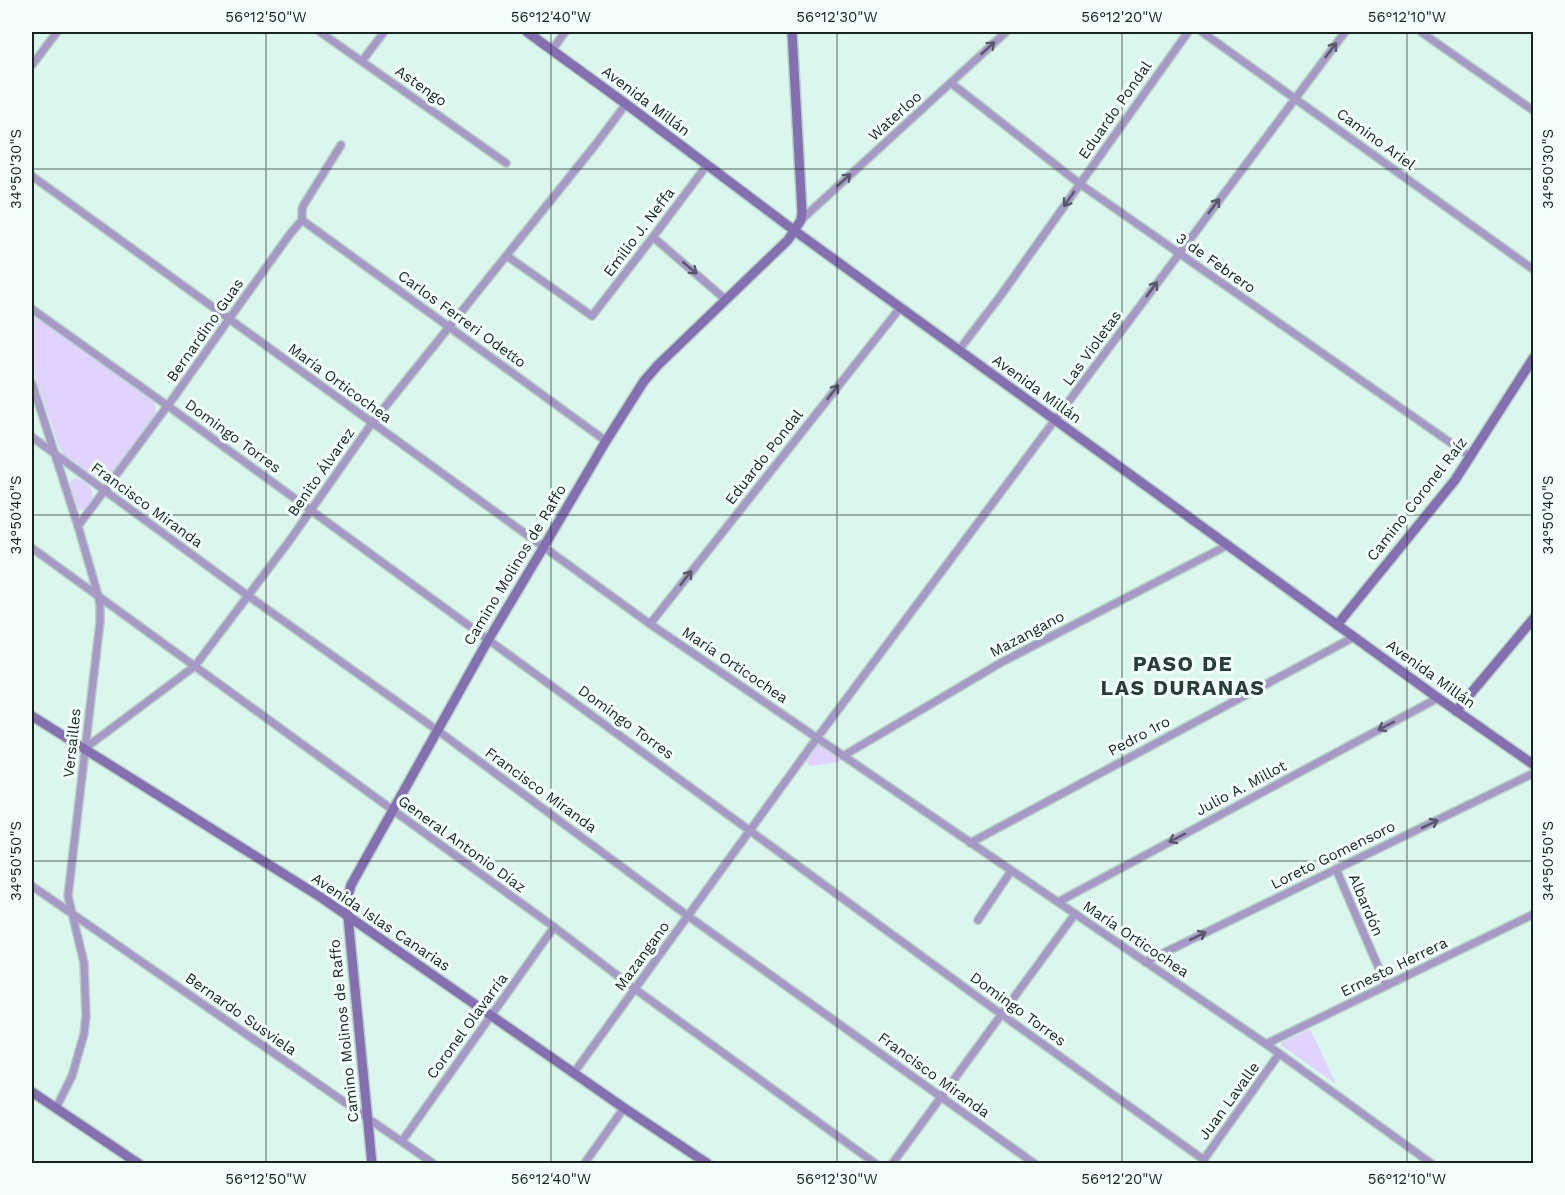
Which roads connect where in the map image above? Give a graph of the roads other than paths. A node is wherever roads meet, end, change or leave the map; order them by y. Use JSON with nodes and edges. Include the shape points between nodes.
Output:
{"nodes":[{"id":1,"x":57,"y":32,"type":"edge"},
{"id":2,"x":320,"y":32,"type":"edge"},
{"id":3,"x":384,"y":32,"type":"edge"},
{"id":4,"x":527,"y":32,"type":"edge"},
{"id":5,"x":565,"y":32,"type":"edge"},
{"id":6,"x":792,"y":32,"type":"edge"},
{"id":7,"x":1006,"y":32,"type":"edge"},
{"id":8,"x":1188,"y":32,"type":"edge"},
{"id":9,"x":1202,"y":32,"type":"edge"},
{"id":10,"x":1345,"y":32,"type":"edge"},
{"id":11,"x":1421,"y":32,"type":"edge"},
{"id":12,"x":552,"y":50,"type":"junction"},
{"id":13,"x":362,"y":61,"type":"junction"},
{"id":14,"x":32,"y":65,"type":"edge"},
{"id":15,"x":951,"y":83,"type":"junction"},
{"id":16,"x":1295,"y":98,"type":"junction"},
{"id":17,"x":626,"y":104,"type":"junction"},
{"id":18,"x":1533,"y":111,"type":"edge"},
{"id":19,"x":341,"y":145,"type":"dead end"},
{"id":20,"x":506,"y":163,"type":"dead end"},
{"id":21,"x":707,"y":165,"type":"junction"},
{"id":22,"x":32,"y":176,"type":"edge"},
{"id":23,"x":1080,"y":184,"type":"junction"},
{"id":24,"x":302,"y":220,"type":"junction"},
{"id":25,"x":801,"y":220,"type":"junction"},
{"id":26,"x":795,"y":231,"type":"junction"},
{"id":27,"x":653,"y":237,"type":"junction"},
{"id":28,"x":1179,"y":253,"type":"junction"},
{"id":29,"x":507,"y":256,"type":"junction"},
{"id":30,"x":1533,"y":270,"type":"edge"},
{"id":31,"x":726,"y":300,"type":"junction"},
{"id":32,"x":900,"y":308,"type":"junction"},
{"id":33,"x":32,"y":309,"type":"edge"},
{"id":34,"x":229,"y":318,"type":"junction"},
{"id":35,"x":450,"y":327,"type":"junction"},
{"id":36,"x":959,"y":350,"type":"junction"},
{"id":37,"x":1533,"y":357,"type":"edge"},
{"id":38,"x":32,"y":382,"type":"edge"},
{"id":39,"x":168,"y":405,"type":"junction"},
{"id":40,"x":1055,"y":420,"type":"junction"},
{"id":41,"x":372,"y":423,"type":"junction"},
{"id":42,"x":32,"y":437,"type":"edge"},
{"id":43,"x":606,"y":441,"type":"junction"},
{"id":44,"x":55,"y":454,"type":"junction"},
{"id":45,"x":1471,"y":458,"type":"junction"},
{"id":46,"x":104,"y":491,"type":"junction"},
{"id":47,"x":311,"y":509,"type":"junction"},
{"id":48,"x":78,"y":526,"type":"junction"},
{"id":49,"x":1228,"y":545,"type":"junction"},
{"id":50,"x":543,"y":548,"type":"junction"},
{"id":51,"x":32,"y":549,"type":"edge"},
{"id":52,"x":248,"y":595,"type":"junction"},
{"id":53,"x":98,"y":596,"type":"junction"},
{"id":54,"x":1533,"y":618,"type":"edge"},
{"id":55,"x":650,"y":624,"type":"junction"},
{"id":56,"x":1337,"y":625,"type":"junction"},
{"id":57,"x":1354,"y":637,"type":"junction"},
{"id":58,"x":489,"y":639,"type":"junction"},
{"id":59,"x":195,"y":666,"type":"junction"},
{"id":60,"x":1438,"y":698,"type":"junction"},
{"id":61,"x":1456,"y":711,"type":"junction"},
{"id":62,"x":32,"y":716,"type":"edge"},
{"id":63,"x":437,"y":730,"type":"junction"},
{"id":64,"x":817,"y":738,"type":"junction"},
{"id":65,"x":84,"y":749,"type":"junction"},
{"id":66,"x":843,"y":756,"type":"junction"},
{"id":67,"x":1533,"y":765,"type":"edge"},
{"id":68,"x":1533,"y":773,"type":"edge"},
{"id":69,"x":392,"y":811,"type":"junction"},
{"id":70,"x":751,"y":830,"type":"junction"},
{"id":71,"x":970,"y":843,"type":"junction"},
{"id":72,"x":1336,"y":869,"type":"junction"},
{"id":73,"x":1011,"y":871,"type":"junction"},
{"id":74,"x":32,"y":886,"type":"edge"},
{"id":75,"x":1058,"y":902,"type":"junction"},
{"id":76,"x":72,"y":913,"type":"junction"},
{"id":77,"x":1075,"y":914,"type":"junction"},
{"id":78,"x":1533,"y":914,"type":"edge"},
{"id":79,"x":688,"y":916,"type":"junction"},
{"id":80,"x":348,"y":917,"type":"junction"},
{"id":81,"x":978,"y":920,"type":"dead end"},
{"id":82,"x":554,"y":927,"type":"junction"},
{"id":83,"x":1145,"y":962,"type":"junction"},
{"id":84,"x":1386,"y":986,"type":"junction"},
{"id":85,"x":635,"y":989,"type":"junction"},
{"id":86,"x":1001,"y":1014,"type":"junction"},
{"id":87,"x":491,"y":1016,"type":"junction"},
{"id":88,"x":1266,"y":1044,"type":"junction"},
{"id":89,"x":1279,"y":1054,"type":"junction"},
{"id":90,"x":573,"y":1074,"type":"junction"},
{"id":91,"x":32,"y":1092,"type":"edge"},
{"id":92,"x":941,"y":1096,"type":"junction"},
{"id":93,"x":56,"y":1108,"type":"junction"},
{"id":94,"x":624,"y":1108,"type":"junction"},
{"id":95,"x":368,"y":1117,"type":"junction"},
{"id":96,"x":402,"y":1141,"type":"junction"},
{"id":97,"x":1202,"y":1162,"type":"edge"},
{"id":98,"x":139,"y":1164,"type":"edge"},
{"id":99,"x":372,"y":1164,"type":"edge"},
{"id":100,"x":434,"y":1164,"type":"edge"},
{"id":101,"x":584,"y":1164,"type":"edge"},
{"id":102,"x":708,"y":1164,"type":"edge"},
{"id":103,"x":876,"y":1164,"type":"edge"},
{"id":104,"x":892,"y":1164,"type":"edge"},
{"id":105,"x":1035,"y":1164,"type":"edge"},
{"id":106,"x":1432,"y":1164,"type":"edge"}],
"edges":[{"from":1,"to":14,"type":"street"},
{"from":2,"to":13,"type":"street","name":"Astengo"},
{"from":3,"to":13,"type":"street"},
{"from":4,"to":12,"type":"street","name":"Avenida Millán"},
{"from":5,"to":12,"type":"street"},
{"from":6,"to":25,"type":"street","name":"Camino Molinos de Raffo"},
{"from":15,"to":7,"type":"street","name":"Waterloo","one_way":true},
{"from":8,"to":23,"type":"street","name":"Eduardo Pondal"},
{"from":9,"to":16,"type":"street","name":"Camino Ariel"},
{"from":16,"to":10,"type":"street","name":"Las Violetas","one_way":true},
{"from":11,"to":18,"type":"street"},
{"from":12,"to":17,"type":"street","name":"Avenida Millán"},
{"from":13,"to":20,"type":"street","name":"Astengo"},
{"from":15,"to":23,"type":"street","name":"3 de Febrero"},
{"from":25,"to":15,"type":"street","name":"Waterloo","one_way":true},
{"from":28,"to":16,"type":"street","name":"Las Violetas","one_way":true},
{"from":16,"to":30,"type":"street","name":"Camino Ariel"},
{"from":17,"to":21,"type":"street","name":"Avenida Millán"},
{"from":17,"to":29,"type":"street","name":"Benito Álvarez"},
{"from":19,"to":24,"type":"street","name":"Bernardino Guas","via":[[303,206]]},
{"from":21,"to":26,"type":"street","name":"Avenida Millán"},
{"from":21,"to":27,"type":"street","name":"Emilio J. Neffa"},
{"from":22,"to":34,"type":"street","name":"María Orticochea"},
{"from":23,"to":28,"type":"street","name":"3 de Febrero"},
{"from":23,"to":36,"type":"street","name":"Eduardo Pondal","one_way":true},
{"from":24,"to":34,"type":"street","name":"Bernardino Guas"},
{"from":24,"to":35,"type":"street","name":"Carlos Ferreri Odetto"},
{"from":25,"to":26,"type":"street","name":"Camino Molinos de Raffo"},
{"from":26,"to":31,"type":"street","name":"Camino Molinos de Raffo"},
{"from":26,"to":32,"type":"street","name":"Avenida Millán"},
{"from":27,"to":29,"type":"street","name":"Emilio J. Neffa","via":[[592,316]]},
{"from":27,"to":31,"type":"street","one_way":true},
{"from":40,"to":28,"type":"street","name":"Las Violetas","one_way":true},
{"from":28,"to":45,"type":"street","name":"3 de Febrero"},
{"from":29,"to":35,"type":"street","name":"Benito Álvarez"},
{"from":31,"to":43,"type":"street","name":"Camino Molinos de Raffo","via":[[644,381]]},
{"from":32,"to":36,"type":"street","name":"Avenida Millán"},
{"from":55,"to":32,"type":"street","name":"Eduardo Pondal","one_way":true},
{"from":33,"to":39,"type":"street","name":"Domingo Torres"},
{"from":34,"to":39,"type":"street","name":"Bernardino Guas"},
{"from":34,"to":41,"type":"street","name":"María Orticochea"},
{"from":35,"to":41,"type":"street","name":"Benito Álvarez"},
{"from":35,"to":43,"type":"street","name":"Carlos Ferreri Odetto"},
{"from":36,"to":40,"type":"street","name":"Avenida Millán"},
{"from":37,"to":45,"type":"street","name":"Camino Coronel Raíz"},
{"from":38,"to":44,"type":"street","name":"Versailles"},
{"from":39,"to":46,"type":"street","name":"Bernardino Guas"},
{"from":39,"to":47,"type":"street","name":"Domingo Torres"},
{"from":40,"to":49,"type":"street","name":"Avenida Millán"},
{"from":40,"to":64,"type":"street","name":"Las Violetas"},
{"from":41,"to":47,"type":"street","name":"Benito Álvarez"},
{"from":41,"to":50,"type":"street","name":"María Orticochea"},
{"from":42,"to":44,"type":"street","name":"Francisco Miranda"},
{"from":43,"to":50,"type":"street","name":"Camino Molinos de Raffo"},
{"from":44,"to":46,"type":"street","name":"Francisco Miranda"},
{"from":44,"to":48,"type":"street","name":"Versailles"},
{"from":45,"to":56,"type":"street","name":"Camino Coronel Raíz"},
{"from":46,"to":48,"type":"street","name":"Bernardino Guas"},
{"from":46,"to":52,"type":"street","name":"Francisco Miranda"},
{"from":47,"to":52,"type":"street","name":"Benito Álvarez"},
{"from":47,"to":58,"type":"street","name":"Domingo Torres"},
{"from":48,"to":53,"type":"street","name":"Versailles"},
{"from":49,"to":56,"type":"street","name":"Avenida Millán"},
{"from":49,"to":66,"type":"street","name":"Mazangano","via":[[1002,662]]},
{"from":50,"to":55,"type":"street","name":"María Orticochea"},
{"from":50,"to":58,"type":"street","name":"Camino Molinos de Raffo"},
{"from":51,"to":53,"type":"street","name":"General Antonio Díaz"},
{"from":52,"to":59,"type":"street","name":"Benito Álvarez"},
{"from":52,"to":63,"type":"street","name":"Francisco Miranda"},
{"from":53,"to":59,"type":"street","name":"General Antonio Díaz"},
{"from":53,"to":65,"type":"street","name":"Versailles","via":[[100,622]]},
{"from":54,"to":61,"type":"street"},
{"from":55,"to":64,"type":"street","name":"María Orticochea"},
{"from":56,"to":57,"type":"street","name":"Avenida Millán"},
{"from":57,"to":60,"type":"street","name":"Avenida Millán"},
{"from":57,"to":71,"type":"street","name":"Pedro 1ro"},
{"from":58,"to":63,"type":"street","name":"Camino Molinos de Raffo"},
{"from":58,"to":70,"type":"street","name":"Domingo Torres"},
{"from":59,"to":65,"type":"street","name":"Benito Álvarez"},
{"from":59,"to":69,"type":"street","name":"General Antonio Díaz"},
{"from":60,"to":61,"type":"street","name":"Avenida Millán"},
{"from":60,"to":75,"type":"street","name":"Julio A. Millot","one_way":true},
{"from":61,"to":67,"type":"street","name":"Avenida Millán"},
{"from":62,"to":65,"type":"street","name":"Avenida Islas Canarias"},
{"from":63,"to":69,"type":"street","name":"Camino Molinos de Raffo"},
{"from":63,"to":79,"type":"street","name":"Francisco Miranda"},
{"from":64,"to":66,"type":"street","name":"María Orticochea"},
{"from":64,"to":70,"type":"street","name":"Mazangano"},
{"from":65,"to":76,"type":"street","name":"Versailles","via":[[68,896]]},
{"from":65,"to":80,"type":"street","name":"Avenida Islas Canarias"},
{"from":66,"to":71,"type":"street","name":"María Orticochea"},
{"from":72,"to":68,"type":"street","name":"Loreto Gomensoro","one_way":true},
{"from":69,"to":80,"type":"street","name":"Camino Molinos de Raffo","via":[[351,885]]},
{"from":69,"to":82,"type":"street","name":"General Antonio Díaz"},
{"from":70,"to":79,"type":"street","name":"Mazangano"},
{"from":70,"to":86,"type":"street","name":"Domingo Torres"},
{"from":71,"to":73,"type":"street","name":"María Orticochea"},
{"from":83,"to":72,"type":"street","name":"Loreto Gomensoro","one_way":true},
{"from":72,"to":84,"type":"street","name":"Albardón"},
{"from":73,"to":75,"type":"street","name":"María Orticochea"},
{"from":73,"to":81,"type":"street"},
{"from":74,"to":76,"type":"street","name":"Bernardo Susviela"},
{"from":75,"to":77,"type":"street","name":"María Orticochea"},
{"from":76,"to":93,"type":"street","name":"Versailles","via":[[84,963],[86,1016],[72,1076]]},
{"from":76,"to":95,"type":"street","name":"Bernardo Susviela"},
{"from":77,"to":83,"type":"street","name":"María Orticochea"},
{"from":77,"to":86,"type":"street"},
{"from":78,"to":84,"type":"street","name":"Ernesto Herrera"},
{"from":79,"to":85,"type":"street","name":"Mazangano"},
{"from":79,"to":92,"type":"street","name":"Francisco Miranda"},
{"from":80,"to":87,"type":"street","name":"Avenida Islas Canarias"},
{"from":80,"to":95,"type":"street","name":"Camino Molinos de Raffo"},
{"from":82,"to":85,"type":"street","name":"General Antonio Díaz"},
{"from":82,"to":87,"type":"street","name":"Coronel Olavarría"},
{"from":83,"to":88,"type":"street","name":"María Orticochea"},
{"from":84,"to":88,"type":"street","name":"Ernesto Herrera"},
{"from":85,"to":90,"type":"street","name":"Mazangano"},
{"from":85,"to":103,"type":"street","name":"General Antonio Díaz"},
{"from":86,"to":92,"type":"street"},
{"from":86,"to":97,"type":"street","name":"Domingo Torres"},
{"from":87,"to":90,"type":"street","name":"Avenida Islas Canarias"},
{"from":87,"to":96,"type":"street","name":"Coronel Olavarría"},
{"from":88,"to":89,"type":"street","name":"María Orticochea"},
{"from":89,"to":97,"type":"street","name":"Juan Lavalle"},
{"from":89,"to":106,"type":"street","name":"María Orticochea"},
{"from":90,"to":94,"type":"street","name":"Avenida Islas Canarias"},
{"from":91,"to":93,"type":"street"},
{"from":92,"to":104,"type":"street"},
{"from":92,"to":105,"type":"street","name":"Francisco Miranda"},
{"from":93,"to":98,"type":"street"},
{"from":94,"to":101,"type":"street"},
{"from":94,"to":102,"type":"street","name":"Avenida Islas Canarias"},
{"from":95,"to":96,"type":"street","name":"Bernardo Susviela"},
{"from":95,"to":99,"type":"street","name":"Camino Molinos de Raffo"},
{"from":96,"to":100,"type":"street","name":"Bernardo Susviela"}]}
